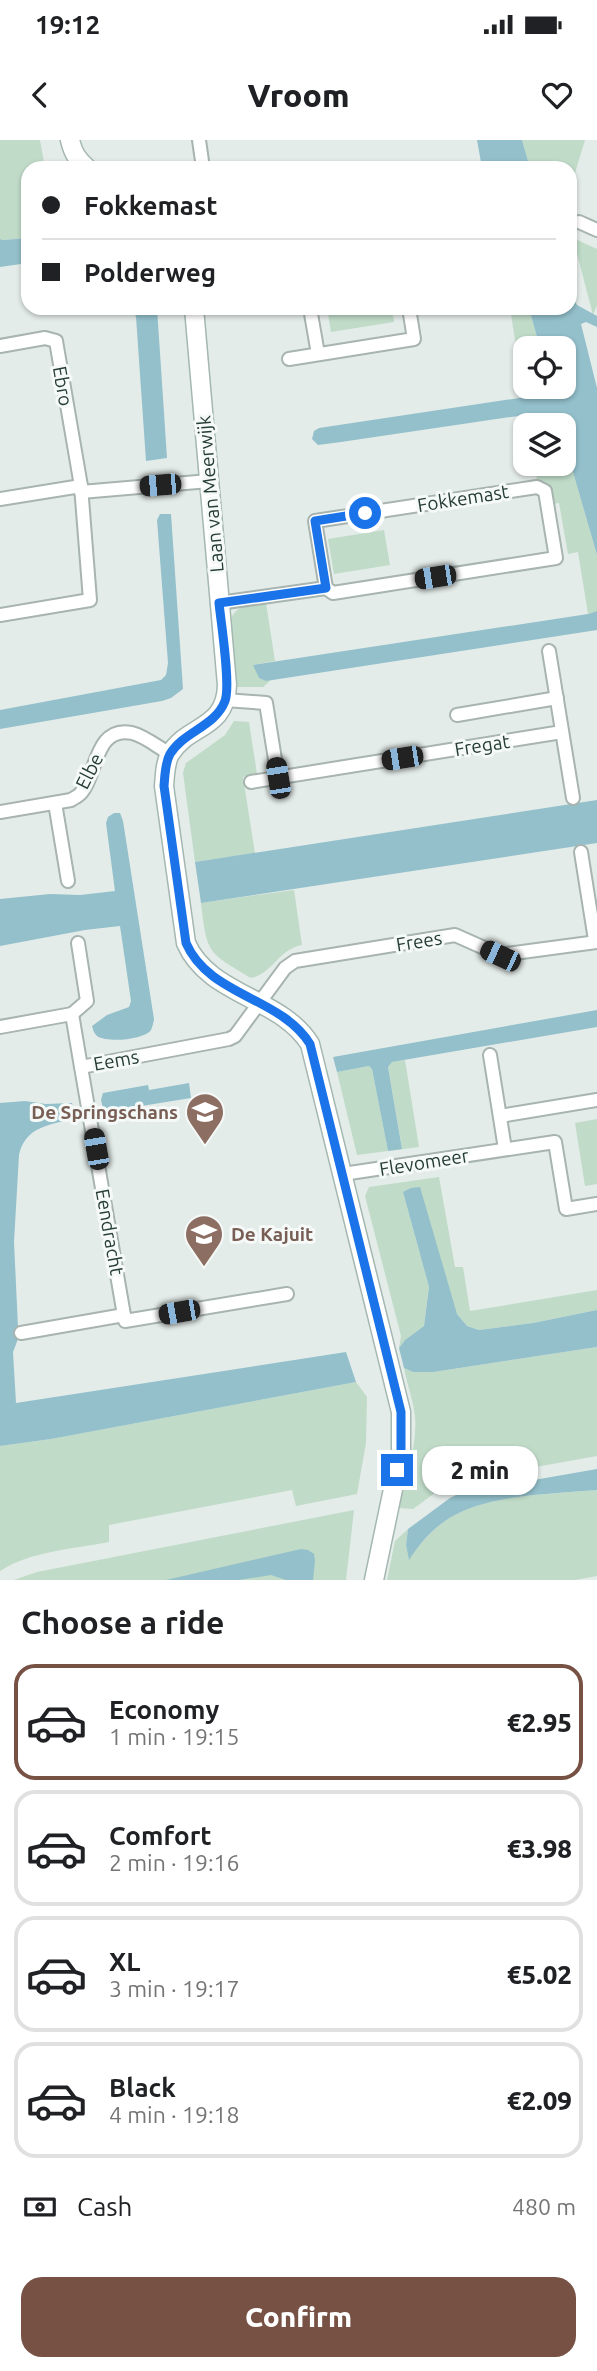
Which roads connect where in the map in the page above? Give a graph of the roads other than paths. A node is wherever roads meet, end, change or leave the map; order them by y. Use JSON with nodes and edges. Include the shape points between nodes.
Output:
{"nodes":[{"id":1,"x":71,"y":140,"type":"edge"},
{"id":2,"x":199,"y":140,"type":"edge"},
{"id":3,"x":79,"y":161,"type":"edge"},
{"id":4,"x":202,"y":161,"type":"edge"},
{"id":5,"x":579,"y":222,"type":"dead end"},
{"id":6,"x":597,"y":230,"type":"edge"},
{"id":7,"x":195,"y":315,"type":"edge"},
{"id":8,"x":311,"y":315,"type":"edge"},
{"id":9,"x":410,"y":315,"type":"edge"},
{"id":10,"x":0,"y":346,"type":"edge"},
{"id":11,"x":318,"y":354,"type":"junction"},
{"id":12,"x":289,"y":359,"type":"dead end"},
{"id":13,"x":209,"y":481,"type":"junction"},
{"id":14,"x":81,"y":489,"type":"junction"},
{"id":15,"x":0,"y":499,"type":"edge"},
{"id":16,"x":326,"y":588,"type":"junction"},
{"id":17,"x":219,"y":603,"type":"junction"},
{"id":18,"x":0,"y":614,"type":"edge"},
{"id":19,"x":549,"y":650,"type":"dead end"},
{"id":20,"x":556,"y":698,"type":"junction"},
{"id":21,"x":225,"y":700,"type":"junction"},
{"id":22,"x":457,"y":715,"type":"dead end"},
{"id":23,"x":562,"y":732,"type":"junction"},
{"id":24,"x":170,"y":754,"type":"junction"},
{"id":25,"x":278,"y":778,"type":"junction"},
{"id":26,"x":251,"y":782,"type":"dead end"},
{"id":27,"x":573,"y":797,"type":"dead end"},
{"id":28,"x":55,"y":803,"type":"junction"},
{"id":29,"x":0,"y":811,"type":"edge"},
{"id":30,"x":581,"y":852,"type":"dead end"},
{"id":31,"x":68,"y":881,"type":"dead end"},
{"id":32,"x":596,"y":941,"type":"edge"},
{"id":33,"x":78,"y":943,"type":"dead end"},
{"id":34,"x":258,"y":1003,"type":"junction"},
{"id":35,"x":72,"y":1014,"type":"junction"},
{"id":36,"x":0,"y":1027,"type":"edge"},
{"id":37,"x":490,"y":1055,"type":"dead end"},
{"id":38,"x":81,"y":1067,"type":"junction"},
{"id":39,"x":597,"y":1100,"type":"edge"},
{"id":40,"x":500,"y":1116,"type":"junction"},
{"id":41,"x":505,"y":1149,"type":"junction"},
{"id":42,"x":343,"y":1174,"type":"junction"},
{"id":43,"x":597,"y":1204,"type":"edge"},
{"id":44,"x":287,"y":1294,"type":"dead end"},
{"id":45,"x":124,"y":1315,"type":"junction"},
{"id":46,"x":20,"y":1333,"type":"dead end"},
{"id":47,"x":374,"y":1580,"type":"edge"}],
"edges":[{"from":1,"to":3,"type":"street"},
{"from":2,"to":4,"type":"street"},
{"from":5,"to":6,"type":"street"},
{"from":7,"to":13,"type":"street","name":"Laan van Meerwijk"},
{"from":8,"to":11,"type":"street"},
{"from":9,"to":11,"type":"street","via":[[414,339]]},
{"from":10,"to":14,"type":"street","name":"Ebro","via":[[45,338],[55,341]]},
{"from":11,"to":12,"type":"street"},
{"from":13,"to":14,"type":"street"},
{"from":13,"to":17,"type":"street","name":"Laan van Meerwijk"},
{"from":14,"to":15,"type":"street"},
{"from":14,"to":18,"type":"street","name":"Ebro","via":[[90,600]]},
{"from":16,"to":16,"type":"street","name":"Fokkemast","via":[[333,593],[556,558],[545,491],[537,487],[315,521]]},
{"from":16,"to":17,"type":"street","name":"Fokkemast"},
{"from":17,"to":21,"type":"street","name":"Laan van Meerwijk"},
{"from":19,"to":20,"type":"street"},
{"from":20,"to":22,"type":"street","name":"Fregat"},
{"from":20,"to":23,"type":"street"},
{"from":21,"to":24,"type":"street","via":[[215,718]]},
{"from":21,"to":25,"type":"street","via":[[266,703]]},
{"from":23,"to":25,"type":"street","name":"Fregat"},
{"from":23,"to":27,"type":"street"},
{"from":24,"to":28,"type":"street","name":"Elbe","via":[[133,733],[108,738],[80,794]]},
{"from":24,"to":34,"type":"street","via":[[164,786],[186,943],[209,974]]},
{"from":25,"to":26,"type":"street","name":"Fregat"},
{"from":28,"to":29,"type":"street","name":"Elbe"},
{"from":28,"to":31,"type":"street"},
{"from":30,"to":32,"type":"street","name":"Frees"},
{"from":32,"to":34,"type":"street","name":"Frees","via":[[500,956],[455,935],[295,961]]},
{"from":33,"to":35,"type":"street","via":[[87,1001]]},
{"from":34,"to":38,"type":"street","name":"Eems","via":[[229,1039]]},
{"from":34,"to":42,"type":"street","via":[[298,1028],[310,1044]]},
{"from":35,"to":36,"type":"street"},
{"from":35,"to":38,"type":"street","name":"Eems"},
{"from":37,"to":40,"type":"street"},
{"from":38,"to":45,"type":"street","name":"Eendracht"},
{"from":39,"to":40,"type":"street"},
{"from":40,"to":41,"type":"street"},
{"from":41,"to":42,"type":"street","name":"Flevomeer"},
{"from":41,"to":43,"type":"street","name":"Flevomeer","via":[[555,1142],[566,1209]]},
{"from":42,"to":47,"type":"street","via":[[401,1412],[401,1451]]},
{"from":44,"to":45,"type":"street","via":[[125,1321]]},
{"from":45,"to":46,"type":"street"}]}
